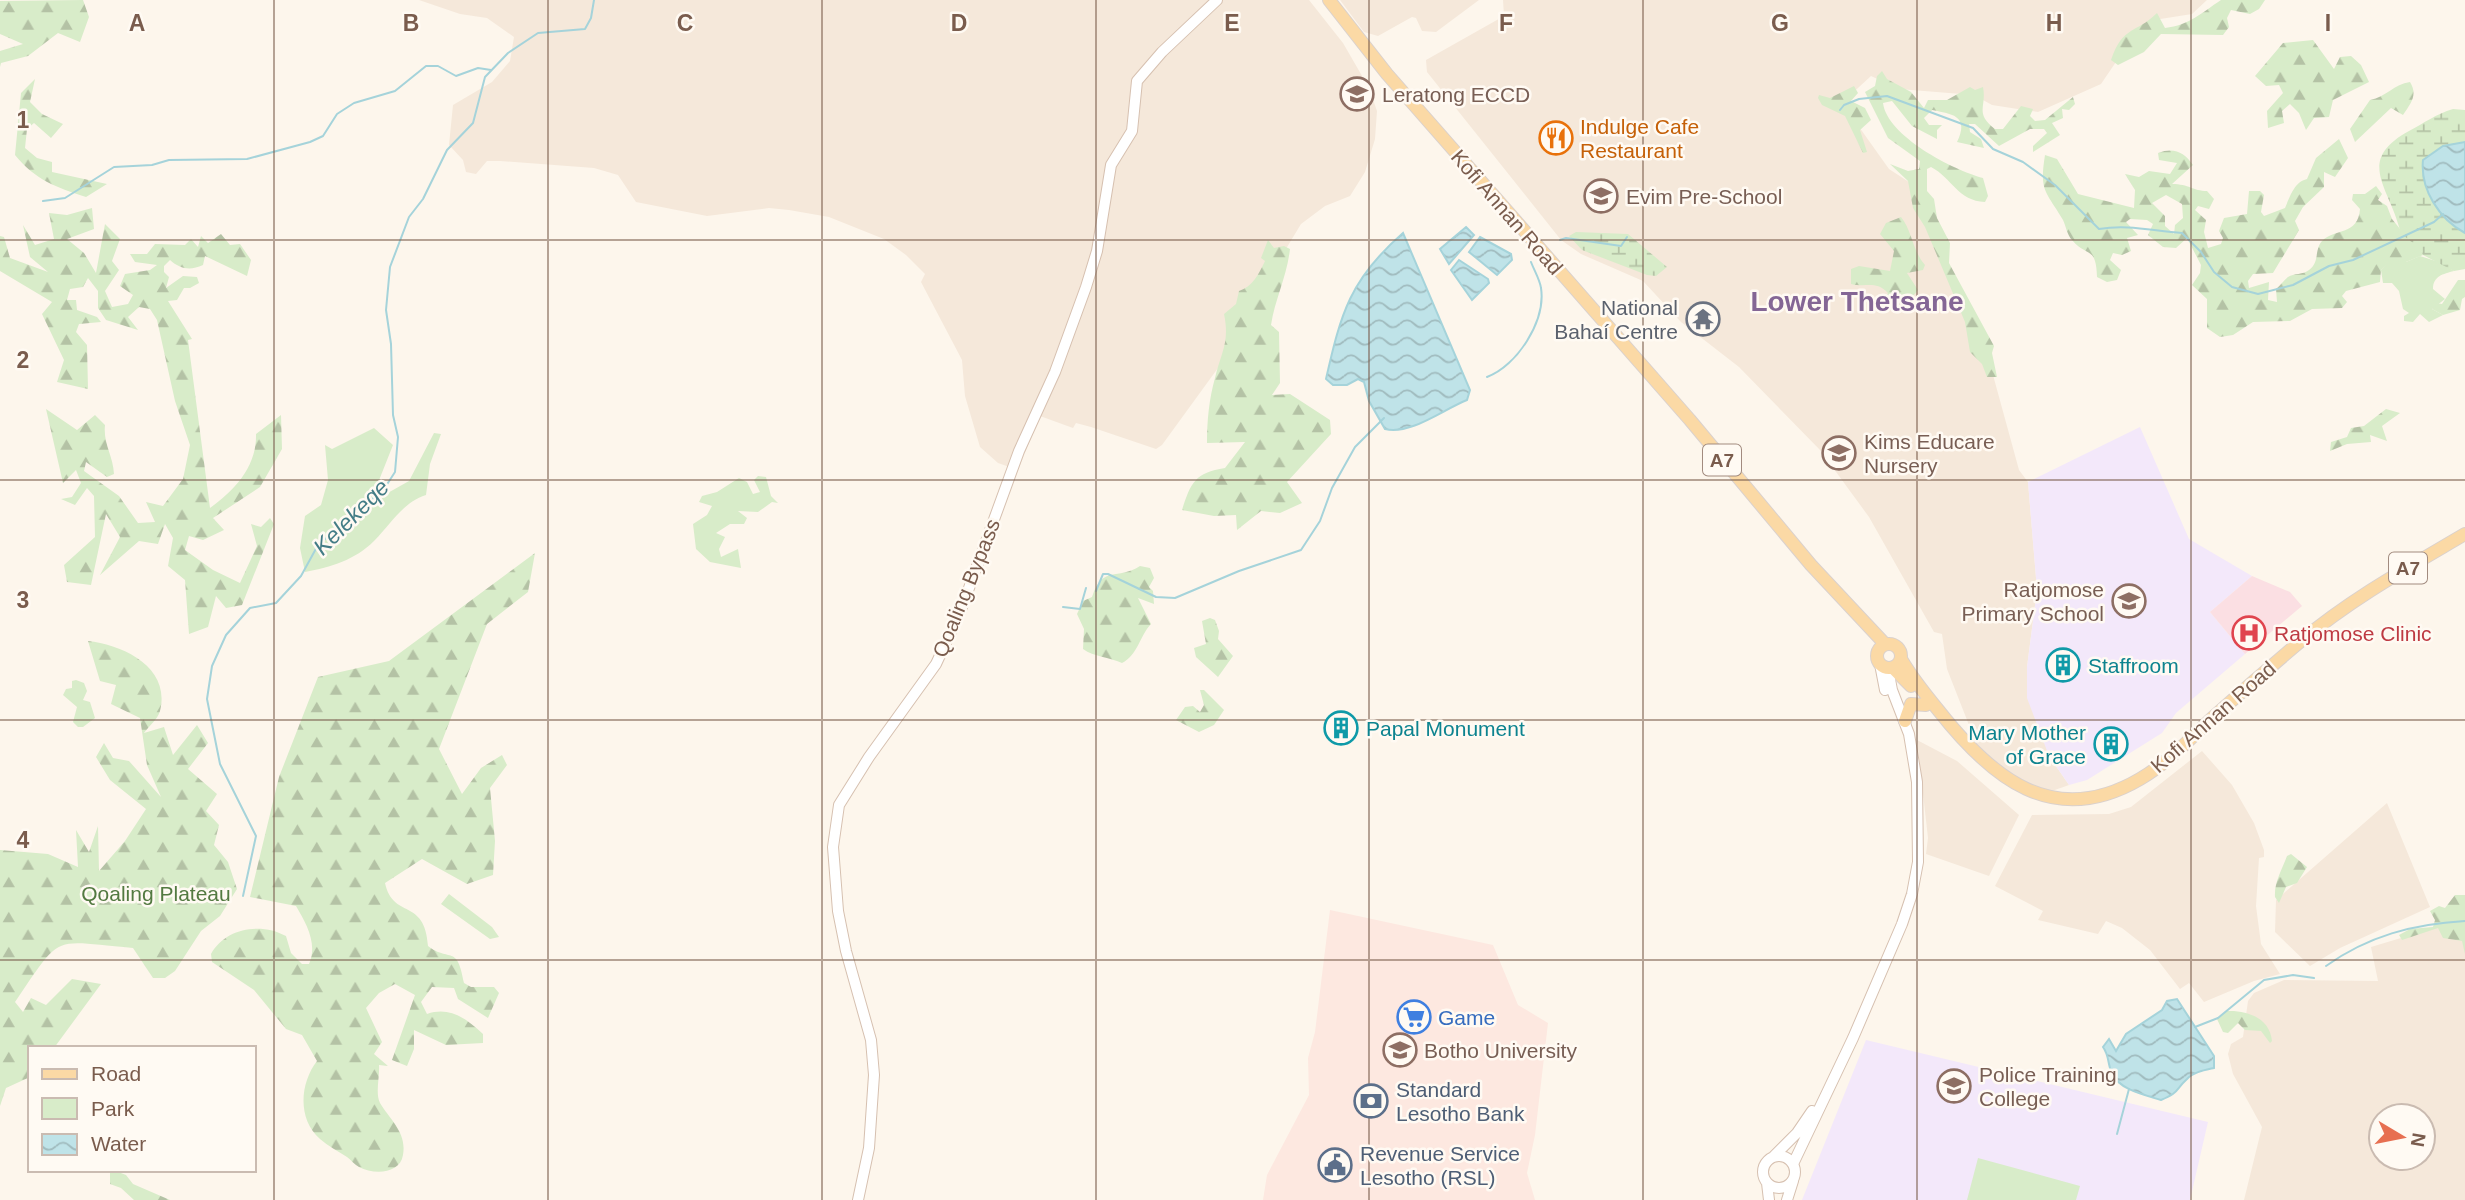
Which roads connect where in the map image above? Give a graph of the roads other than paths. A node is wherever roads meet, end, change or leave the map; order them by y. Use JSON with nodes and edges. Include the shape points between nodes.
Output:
{"nodes":[{"id":1,"x":1217,"y":0,"type":"edge"},
{"id":2,"x":1329,"y":0,"type":"edge"},
{"id":3,"x":2465,"y":534,"type":"edge"},
{"id":4,"x":1882,"y":647,"type":"junction"},
{"id":5,"x":1891,"y":665,"type":"junction"},
{"id":6,"x":1926,"y":705,"type":"junction"},
{"id":7,"x":1905,"y":721,"type":"junction"},
{"id":8,"x":1952,"y":729,"type":"junction"},
{"id":9,"x":1916,"y":796,"type":"junction"},
{"id":10,"x":1849,"y":1048,"type":"junction"},
{"id":11,"x":1774,"y":1156,"type":"junction"},
{"id":12,"x":1794,"y":1164,"type":"junction"},
{"id":13,"x":1794,"y":1178,"type":"junction"},
{"id":14,"x":1767,"y":1183,"type":"junction"},
{"id":15,"x":858,"y":1200,"type":"edge"},
{"id":16,"x":1769,"y":1200,"type":"edge"},
{"id":17,"x":1787,"y":1200,"type":"edge"}],
"edges":[{"from":1,"to":15,"type":"main road","name":"Qoaling Bypass","via":[[1137,81],[1132,131],[1111,165],[1097,251],[1086,287],[961,610],[936,664],[839,805],[833,847],[838,911],[871,1040],[874,1075],[869,1147]]},
{"from":2,"to":4,"type":"main road","name":"Kofi Annan Road","number":"A7","via":[[1387,74]]},
{"from":3,"to":8,"type":"main road","name":"Kofi Annan Road","number":"A7","via":[[2316,628],[2162,764],[2113,792],[2077,798],[2020,787],[1979,759]]},
{"from":4,"to":5,"type":"main road","number":"A7"},
{"from":4,"to":5,"type":"main road","number":"A7","via":[[1898,647]]},
{"from":5,"to":6,"type":"main road","name":"Kofi Annan Road","number":"A7"},
{"from":5,"to":7,"type":"main road","via":[[1892,690]]},
{"from":5,"to":8,"type":"main road","name":"Kofi Annan Road","number":"A7"},
{"from":5,"to":9,"type":"main road","via":[[1884,688],[1904,734]]},
{"from":6,"to":7,"type":"main road","via":[[1912,704]]},
{"from":6,"to":8,"type":"main road","name":"Kofi Annan Road","number":"A7"},
{"from":7,"to":9,"type":"main road"},
{"from":9,"to":10,"type":"main road","via":[[1918,852],[1912,894]]},
{"from":10,"to":11,"type":"main road","via":[[1803,1126]]},
{"from":10,"to":12,"type":"main road"},
{"from":11,"to":12,"type":"main road"},
{"from":11,"to":14,"type":"main road","via":[[1763,1169]]},
{"from":12,"to":13,"type":"main road"},
{"from":13,"to":14,"type":"main road","via":[[1782,1188]]},
{"from":13,"to":17,"type":"main road"},
{"from":14,"to":16,"type":"main road"}]}
